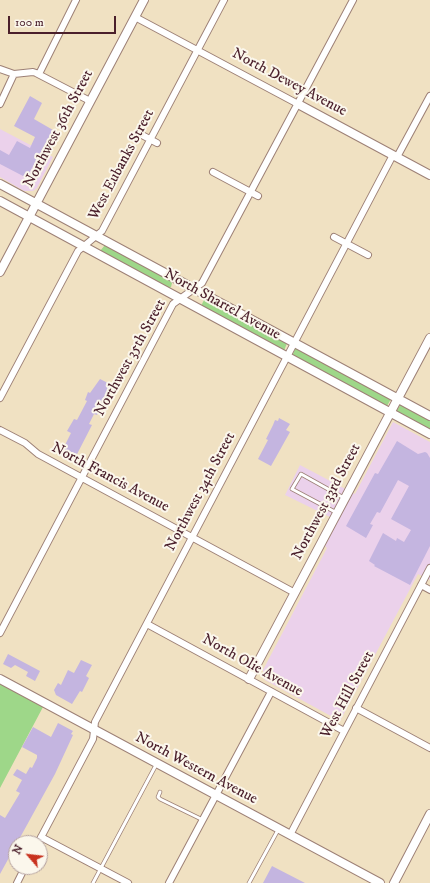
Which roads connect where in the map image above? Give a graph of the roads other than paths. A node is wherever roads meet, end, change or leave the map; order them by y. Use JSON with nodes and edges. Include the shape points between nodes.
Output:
{"nodes":[{"id":1,"x":76,"y":0,"type":"edge"},
{"id":2,"x":144,"y":0,"type":"edge"},
{"id":3,"x":224,"y":0,"type":"edge"},
{"id":4,"x":352,"y":0,"type":"edge"},
{"id":5,"x":135,"y":17,"type":"junction"},
{"id":6,"x":198,"y":50,"type":"junction"},
{"id":7,"x":0,"y":69,"type":"edge"},
{"id":8,"x":14,"y":74,"type":"junction"},
{"id":9,"x":39,"y":74,"type":"junction"},
{"id":10,"x":430,"y":96,"type":"edge"},
{"id":11,"x":90,"y":101,"type":"junction"},
{"id":12,"x":0,"y":104,"type":"edge"},
{"id":13,"x":298,"y":104,"type":"junction"},
{"id":14,"x":142,"y":135,"type":"dead end"},
{"id":15,"x":150,"y":139,"type":"junction"},
{"id":16,"x":157,"y":143,"type":"dead end"},
{"id":17,"x":395,"y":156,"type":"junction"},
{"id":18,"x":213,"y":172,"type":"dead end"},
{"id":19,"x":430,"y":175,"type":"edge"},
{"id":20,"x":0,"y":184,"type":"edge"},
{"id":21,"x":251,"y":192,"type":"junction"},
{"id":22,"x":258,"y":196,"type":"dead end"},
{"id":23,"x":0,"y":201,"type":"edge"},
{"id":24,"x":36,"y":204,"type":"junction"},
{"id":25,"x":29,"y":217,"type":"junction"},
{"id":26,"x":96,"y":236,"type":"junction"},
{"id":27,"x":334,"y":238,"type":"dead end"},
{"id":28,"x":346,"y":244,"type":"junction"},
{"id":29,"x":84,"y":246,"type":"junction"},
{"id":30,"x":368,"y":255,"type":"dead end"},
{"id":31,"x":0,"y":272,"type":"edge"},
{"id":32,"x":194,"y":289,"type":"junction"},
{"id":33,"x":181,"y":298,"type":"junction"},
{"id":34,"x":430,"y":338,"type":"edge"},
{"id":35,"x":294,"y":342,"type":"junction"},
{"id":36,"x":286,"y":356,"type":"junction"},
{"id":37,"x":0,"y":398,"type":"edge"},
{"id":38,"x":398,"y":398,"type":"junction"},
{"id":39,"x":390,"y":413,"type":"junction"},
{"id":40,"x":430,"y":416,"type":"edge"},
{"id":41,"x":0,"y":430,"type":"edge"},
{"id":42,"x":430,"y":434,"type":"edge"},
{"id":43,"x":81,"y":478,"type":"junction"},
{"id":44,"x":345,"y":498,"type":"junction"},
{"id":45,"x":337,"y":513,"type":"junction"},
{"id":46,"x":192,"y":537,"type":"junction"},
{"id":47,"x":430,"y":568,"type":"edge"},
{"id":48,"x":421,"y":585,"type":"junction"},
{"id":49,"x":430,"y":590,"type":"edge"},
{"id":50,"x":294,"y":593,"type":"junction"},
{"id":51,"x":147,"y":624,"type":"junction"},
{"id":52,"x":0,"y":633,"type":"edge"},
{"id":53,"x":0,"y":679,"type":"edge"},
{"id":54,"x":249,"y":679,"type":"junction"},
{"id":55,"x":271,"y":692,"type":"junction"},
{"id":56,"x":356,"y":708,"type":"junction"},
{"id":57,"x":93,"y":730,"type":"junction"},
{"id":58,"x":344,"y":731,"type":"junction"},
{"id":59,"x":430,"y":748,"type":"edge"},
{"id":60,"x":157,"y":764,"type":"junction"},
{"id":61,"x":160,"y":792,"type":"dead end"},
{"id":62,"x":216,"y":795,"type":"junction"},
{"id":63,"x":430,"y":814,"type":"edge"},
{"id":64,"x":203,"y":820,"type":"junction"},
{"id":65,"x":278,"y":829,"type":"junction"},
{"id":66,"x":43,"y":835,"type":"edge"},
{"id":67,"x":290,"y":835,"type":"junction"},
{"id":68,"x":48,"y":844,"type":"edge"},
{"id":69,"x":101,"y":869,"type":"junction"},
{"id":70,"x":93,"y":883,"type":"edge"},
{"id":71,"x":128,"y":883,"type":"edge"},
{"id":72,"x":169,"y":883,"type":"edge"},
{"id":73,"x":249,"y":883,"type":"edge"},
{"id":74,"x":380,"y":883,"type":"edge"},
{"id":75,"x":394,"y":883,"type":"edge"}],
"edges":[{"from":1,"to":9,"type":"street"},
{"from":2,"to":5,"type":"street","name":"Northwest 36th Street"},
{"from":3,"to":6,"type":"street","name":"West Eubanks Street"},
{"from":4,"to":13,"type":"street","name":"Northwest 35th Street"},
{"from":5,"to":6,"type":"street","name":"North Dewey Avenue"},
{"from":5,"to":11,"type":"street","name":"Northwest 36th Street"},
{"from":6,"to":13,"type":"street","name":"North Dewey Avenue"},
{"from":6,"to":15,"type":"street","name":"West Eubanks Street"},
{"from":7,"to":8,"type":"street"},
{"from":8,"to":9,"type":"street"},
{"from":8,"to":12,"type":"street"},
{"from":9,"to":11,"type":"street"},
{"from":10,"to":17,"type":"street","name":"Northwest 34th Street"},
{"from":11,"to":24,"type":"street","name":"Northwest 36th Street"},
{"from":13,"to":17,"type":"street","name":"North Dewey Avenue"},
{"from":13,"to":21,"type":"street","name":"Northwest 35th Street"},
{"from":14,"to":15,"type":"street"},
{"from":15,"to":16,"type":"street"},
{"from":15,"to":26,"type":"street","name":"West Eubanks Street","via":[[102,231]]},
{"from":17,"to":19,"type":"street","name":"North Dewey Avenue"},
{"from":17,"to":28,"type":"street","name":"Northwest 34th Street"},
{"from":18,"to":21,"type":"street"},
{"from":20,"to":24,"type":"street","name":"North Shartel Avenue"},
{"from":21,"to":22,"type":"street"},
{"from":21,"to":32,"type":"street","name":"Northwest 35th Street","via":[[202,284]]},
{"from":23,"to":25,"type":"street","name":"North Shartel Avenue"},
{"from":24,"to":25,"type":"street","name":"Northwest 36th Street"},
{"from":24,"to":26,"type":"street","name":"North Shartel Avenue"},
{"from":25,"to":29,"type":"street","name":"North Shartel Avenue"},
{"from":25,"to":31,"type":"street","name":"Northwest 36th Street"},
{"from":26,"to":29,"type":"street","name":"West Eubanks Street"},
{"from":26,"to":32,"type":"street","name":"North Shartel Avenue"},
{"from":27,"to":28,"type":"street"},
{"from":28,"to":30,"type":"street"},
{"from":28,"to":35,"type":"street","name":"Northwest 34th Street"},
{"from":29,"to":33,"type":"street","name":"North Shartel Avenue"},
{"from":29,"to":37,"type":"street","name":"West Eubanks Street","via":[[78,252]]},
{"from":32,"to":33,"type":"street","name":"Northwest 35th Street"},
{"from":32,"to":35,"type":"street","name":"North Shartel Avenue"},
{"from":33,"to":36,"type":"street","name":"North Shartel Avenue"},
{"from":33,"to":43,"type":"street","name":"Northwest 35th Street","via":[[173,304]]},
{"from":34,"to":38,"type":"street","name":"Northwest 33rd Street"},
{"from":35,"to":36,"type":"street","name":"Northwest 34th Street"},
{"from":35,"to":38,"type":"street","name":"North Shartel Avenue"},
{"from":36,"to":39,"type":"street","name":"North Shartel Avenue"},
{"from":36,"to":46,"type":"street","name":"Northwest 34th Street"},
{"from":38,"to":39,"type":"street","name":"Northwest 33rd Street"},
{"from":38,"to":40,"type":"street","name":"North Shartel Avenue"},
{"from":39,"to":42,"type":"street","name":"North Shartel Avenue"},
{"from":39,"to":44,"type":"street","name":"Northwest 33rd Street"},
{"from":41,"to":43,"type":"street","name":"North Francis Avenue"},
{"from":43,"to":46,"type":"street","name":"North Francis Avenue"},
{"from":43,"to":52,"type":"street","name":"Northwest 35th Street"},
{"from":44,"to":45,"type":"street","name":"Northwest 33rd Street"},
{"from":44,"to":45,"type":"lane","via":[[301,474],[292,489]]},
{"from":45,"to":50,"type":"street","name":"Northwest 33rd Street"},
{"from":46,"to":50,"type":"street","name":"North Francis Avenue"},
{"from":46,"to":51,"type":"street","name":"Northwest 34th Street"},
{"from":47,"to":48,"type":"street","name":"West Hill Street"},
{"from":48,"to":49,"type":"street"},
{"from":48,"to":56,"type":"street","name":"West Hill Street"},
{"from":50,"to":54,"type":"street","name":"Northwest 33rd Street"},
{"from":51,"to":54,"type":"street","name":"North Olie Avenue"},
{"from":51,"to":57,"type":"street","name":"Northwest 34th Street"},
{"from":53,"to":57,"type":"street","name":"North Western Avenue"},
{"from":54,"to":55,"type":"street","name":"North Olie Avenue"},
{"from":55,"to":58,"type":"street","name":"North Olie Avenue"},
{"from":55,"to":62,"type":"street"},
{"from":56,"to":58,"type":"street","name":"West Hill Street"},
{"from":56,"to":59,"type":"street"},
{"from":57,"to":60,"type":"street","name":"North Western Avenue"},
{"from":57,"to":66,"type":"street","name":"Northwest 34th Street","via":[[94,739]]},
{"from":58,"to":67,"type":"street","name":"West Hill Street"},
{"from":60,"to":62,"type":"street","name":"North Western Avenue"},
{"from":60,"to":69,"type":"lane"},
{"from":61,"to":64,"type":"lane","via":[[160,799]]},
{"from":62,"to":64,"type":"street"},
{"from":62,"to":65,"type":"street","name":"North Western Avenue"},
{"from":63,"to":75,"type":"street"},
{"from":64,"to":72,"type":"street"},
{"from":65,"to":67,"type":"street","name":"North Western Avenue"},
{"from":65,"to":73,"type":"lane"},
{"from":67,"to":74,"type":"street","name":"North Western Avenue"},
{"from":68,"to":69,"type":"street"},
{"from":69,"to":70,"type":"lane"},
{"from":69,"to":71,"type":"street"}]}
